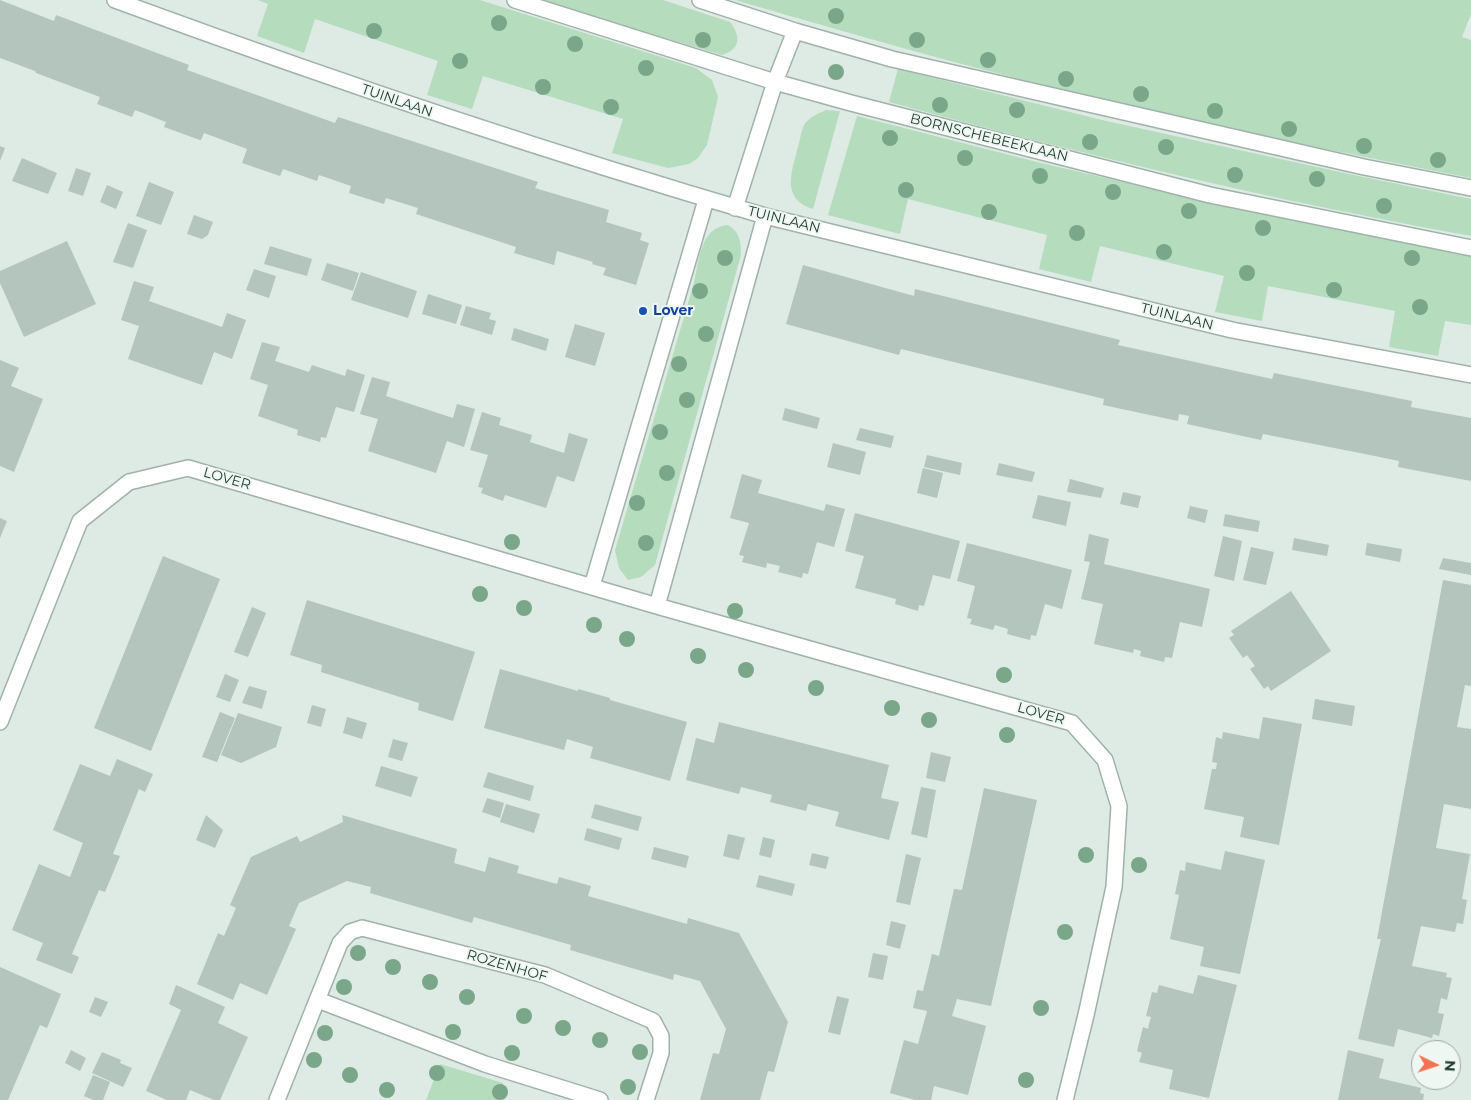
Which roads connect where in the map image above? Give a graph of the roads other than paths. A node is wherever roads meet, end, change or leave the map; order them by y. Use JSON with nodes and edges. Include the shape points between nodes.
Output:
{"nodes":[{"id":1,"x":114,"y":0,"type":"edge"},
{"id":2,"x":515,"y":0,"type":"edge"},
{"id":3,"x":700,"y":0,"type":"edge"},
{"id":4,"x":795,"y":30,"type":"junction"},
{"id":5,"x":775,"y":82,"type":"junction"},
{"id":6,"x":1471,"y":188,"type":"edge"},
{"id":7,"x":706,"y":200,"type":"junction"},
{"id":8,"x":735,"y":208,"type":"junction"},
{"id":9,"x":765,"y":216,"type":"junction"},
{"id":10,"x":1471,"y":248,"type":"edge"},
{"id":11,"x":1471,"y":375,"type":"edge"},
{"id":12,"x":592,"y":586,"type":"junction"},
{"id":13,"x":657,"y":606,"type":"junction"},
{"id":14,"x":0,"y":722,"type":"edge"},
{"id":15,"x":318,"y":1000,"type":"junction"},
{"id":16,"x":277,"y":1100,"type":"edge"},
{"id":17,"x":600,"y":1100,"type":"edge"},
{"id":18,"x":646,"y":1100,"type":"edge"},
{"id":19,"x":1065,"y":1100,"type":"edge"}],
"edges":[{"from":1,"to":7,"type":"street","name":"TUINLAAN","via":[[438,114]]},
{"from":2,"to":5,"type":"street","name":"BORNSCHEBEEKLAAN"},
{"from":3,"to":4,"type":"street"},
{"from":4,"to":5,"type":"street"},
{"from":4,"to":6,"type":"street","via":[[912,63],[1364,167]]},
{"from":5,"to":8,"type":"street"},
{"from":5,"to":10,"type":"street","name":"BORNSCHEBEEKLAAN","via":[[1210,195]]},
{"from":7,"to":8,"type":"street","name":"TUINLAAN"},
{"from":7,"to":12,"type":"street"},
{"from":8,"to":9,"type":"street","name":"TUINLAAN"},
{"from":9,"to":11,"type":"street","name":"TUINLAAN","via":[[1232,330]]},
{"from":9,"to":13,"type":"street"},
{"from":12,"to":13,"type":"street","name":"LOVER"},
{"from":12,"to":14,"type":"street","name":"LOVER","via":[[188,468],[129,482],[80,521]]},
{"from":13,"to":19,"type":"street","name":"LOVER","via":[[1072,723],[1105,760],[1119,806],[1114,887]]},
{"from":15,"to":16,"type":"street","name":"ROZENHOF"},
{"from":15,"to":17,"type":"street","via":[[485,1064]]},
{"from":15,"to":18,"type":"street","name":"ROZENHOF","via":[[340,943],[350,932],[362,928],[546,975],[653,1021],[660,1036],[661,1053]]}]}
